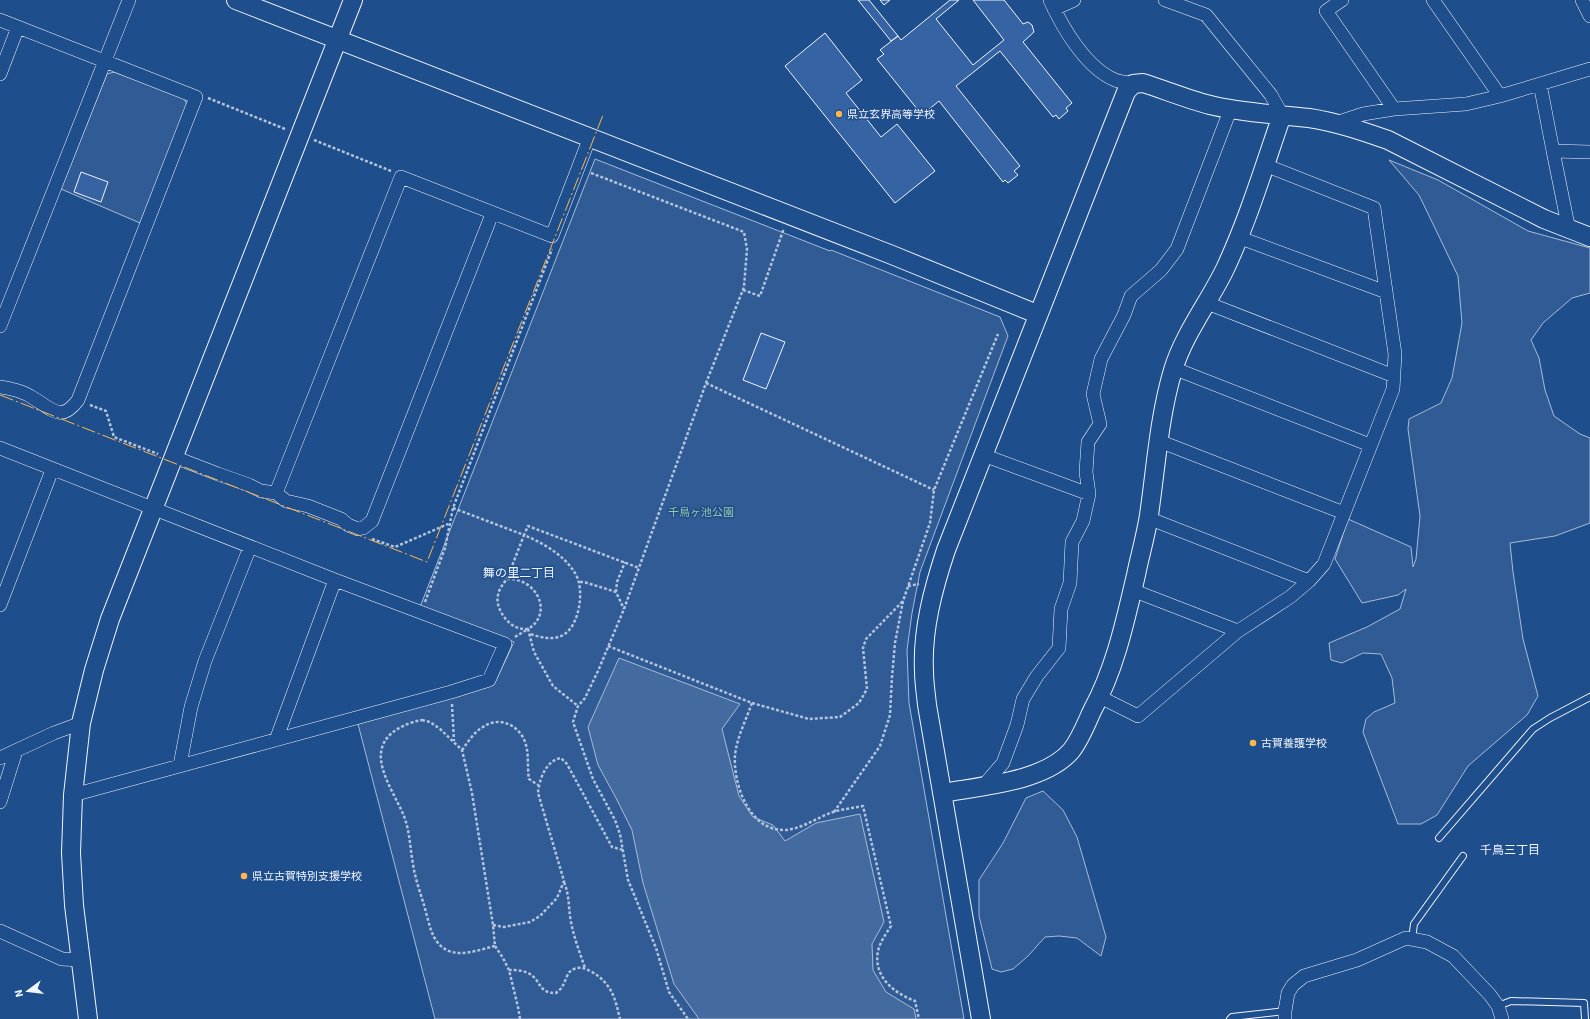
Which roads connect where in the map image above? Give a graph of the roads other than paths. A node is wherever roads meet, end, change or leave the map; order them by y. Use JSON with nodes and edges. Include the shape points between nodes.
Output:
{"nodes":[{"id":1,"x":129,"y":0,"type":"edge"},
{"id":2,"x":236,"y":0,"type":"edge"},
{"id":3,"x":353,"y":0,"type":"edge"},
{"id":4,"x":1074,"y":0,"type":"edge"},
{"id":5,"x":1165,"y":0,"type":"edge"},
{"id":6,"x":1342,"y":0,"type":"edge"},
{"id":7,"x":1433,"y":0,"type":"edge"},
{"id":8,"x":1582,"y":0,"type":"edge"},
{"id":9,"x":1052,"y":5,"type":"edge"},
{"id":10,"x":1590,"y":16,"type":"edge"},
{"id":11,"x":0,"y":20,"type":"edge"},
{"id":12,"x":18,"y":27,"type":"junction"},
{"id":13,"x":337,"y":40,"type":"junction"},
{"id":14,"x":105,"y":60,"type":"junction"},
{"id":15,"x":1590,"y":69,"type":"edge"},
{"id":16,"x":0,"y":74,"type":"edge"},
{"id":17,"x":1133,"y":84,"type":"junction"},
{"id":18,"x":1540,"y":84,"type":"junction"},
{"id":19,"x":1500,"y":96,"type":"junction"},
{"id":20,"x":1231,"y":108,"type":"junction"},
{"id":21,"x":1394,"y":109,"type":"junction"},
{"id":22,"x":1282,"y":116,"type":"junction"},
{"id":23,"x":1336,"y":123,"type":"junction"},
{"id":24,"x":590,"y":137,"type":"junction"},
{"id":25,"x":1553,"y":151,"type":"junction"},
{"id":26,"x":1590,"y":152,"type":"edge"},
{"id":27,"x":1265,"y":166,"type":"junction"},
{"id":28,"x":492,"y":214,"type":"junction"},
{"id":29,"x":1569,"y":230,"type":"junction"},
{"id":30,"x":1238,"y":237,"type":"junction"},
{"id":31,"x":1590,"y":237,"type":"edge"},
{"id":32,"x":1386,"y":292,"type":"junction"},
{"id":33,"x":1207,"y":303,"type":"junction"},
{"id":34,"x":1037,"y":314,"type":"junction"},
{"id":35,"x":0,"y":326,"type":"edge"},
{"id":36,"x":1173,"y":368,"type":"junction"},
{"id":37,"x":1394,"y":376,"type":"junction"},
{"id":38,"x":0,"y":387,"type":"edge"},
{"id":39,"x":1159,"y":441,"type":"junction"},
{"id":40,"x":1370,"y":445,"type":"junction"},
{"id":41,"x":0,"y":448,"type":"edge"},
{"id":42,"x":983,"y":455,"type":"junction"},
{"id":43,"x":174,"y":457,"type":"junction"},
{"id":44,"x":52,"y":470,"type":"junction"},
{"id":45,"x":276,"y":493,"type":"junction"},
{"id":46,"x":1089,"y":494,"type":"junction"},
{"id":47,"x":153,"y":509,"type":"junction"},
{"id":48,"x":1344,"y":513,"type":"junction"},
{"id":49,"x":1148,"y":518,"type":"junction"},
{"id":50,"x":250,"y":547,"type":"junction"},
{"id":51,"x":335,"y":580,"type":"junction"},
{"id":52,"x":1309,"y":581,"type":"junction"},
{"id":53,"x":1132,"y":590,"type":"junction"},
{"id":54,"x":0,"y":605,"type":"edge"},
{"id":55,"x":1238,"y":631,"type":"junction"},
{"id":56,"x":1590,"y":696,"type":"edge"},
{"id":57,"x":1100,"y":697,"type":"junction"},
{"id":58,"x":81,"y":723,"type":"junction"},
{"id":59,"x":276,"y":740,"type":"junction"},
{"id":60,"x":16,"y":751,"type":"junction"},
{"id":61,"x":0,"y":758,"type":"edge"},
{"id":62,"x":180,"y":766,"type":"junction"},
{"id":63,"x":984,"y":785,"type":"junction"},
{"id":64,"x":942,"y":793,"type":"junction"},
{"id":65,"x":73,"y":795,"type":"junction"},
{"id":66,"x":0,"y":802,"type":"edge"},
{"id":67,"x":1439,"y":838,"type":"dead end"},
{"id":68,"x":1463,"y":856,"type":"dead end"},
{"id":69,"x":0,"y":932,"type":"edge"},
{"id":70,"x":1412,"y":939,"type":"junction"},
{"id":71,"x":81,"y":960,"type":"junction"},
{"id":72,"x":1498,"y":1006,"type":"junction"},
{"id":73,"x":1285,"y":1015,"type":"edge"},
{"id":74,"x":88,"y":1019,"type":"edge"},
{"id":75,"x":981,"y":1019,"type":"edge"},
{"id":76,"x":1230,"y":1019,"type":"edge"},
{"id":77,"x":1502,"y":1019,"type":"edge"},
{"id":78,"x":1585,"y":1019,"type":"edge"}],
"edges":[{"from":1,"to":14,"type":"street"},
{"from":2,"to":13,"type":"street"},
{"from":3,"to":13,"type":"street"},
{"from":4,"to":9,"type":"street"},
{"from":5,"to":22,"type":"street","via":[[1206,14],[1271,94]]},
{"from":6,"to":21,"type":"street","via":[[1326,11]]},
{"from":7,"to":19,"type":"street"},
{"from":8,"to":10,"type":"street"},
{"from":9,"to":17,"type":"street","via":[[1082,55],[1096,69],[1115,80]]},
{"from":11,"to":12,"type":"street"},
{"from":12,"to":14,"type":"street"},
{"from":12,"to":16,"type":"street"},
{"from":13,"to":24,"type":"street"},
{"from":13,"to":43,"type":"street"},
{"from":14,"to":35,"type":"street"},
{"from":14,"to":38,"type":"street","via":[[196,97],[78,400],[72,409],[66,413],[57,412],[42,405],[33,397]]},
{"from":15,"to":18,"type":"street"},
{"from":17,"to":20,"type":"street","via":[[1144,83],[1210,105]]},
{"from":17,"to":34,"type":"street","via":[[1126,92]]},
{"from":18,"to":19,"type":"street"},
{"from":18,"to":25,"type":"street"},
{"from":19,"to":21,"type":"street","via":[[1466,104]]},
{"from":20,"to":22,"type":"street"},
{"from":20,"to":46,"type":"street","via":[[1177,250],[1161,270],[1130,296],[1124,315],[1100,359],[1093,394],[1100,424],[1088,442],[1086,472]]},
{"from":21,"to":23,"type":"street","via":[[1362,114]]},
{"from":22,"to":23,"type":"street"},
{"from":22,"to":27,"type":"street"},
{"from":23,"to":29,"type":"street","via":[[1388,140]]},
{"from":24,"to":28,"type":"street","via":[[552,236]]},
{"from":24,"to":34,"type":"street"},
{"from":25,"to":26,"type":"street"},
{"from":25,"to":29,"type":"street"},
{"from":27,"to":30,"type":"street"},
{"from":27,"to":32,"type":"street","via":[[1374,208]]},
{"from":28,"to":45,"type":"street","via":[[372,522],[358,529],[308,506],[286,501]]},
{"from":28,"to":45,"type":"street","via":[[401,177]]},
{"from":29,"to":31,"type":"street"},
{"from":30,"to":32,"type":"street"},
{"from":30,"to":33,"type":"street"},
{"from":32,"to":37,"type":"street","via":[[1395,354]]},
{"from":33,"to":36,"type":"street"},
{"from":33,"to":37,"type":"street"},
{"from":34,"to":42,"type":"street"},
{"from":36,"to":39,"type":"street"},
{"from":36,"to":40,"type":"street"},
{"from":37,"to":40,"type":"street","via":[[1393,389]]},
{"from":39,"to":48,"type":"street"},
{"from":39,"to":49,"type":"street"},
{"from":40,"to":48,"type":"street"},
{"from":41,"to":44,"type":"street"},
{"from":42,"to":46,"type":"street"},
{"from":42,"to":64,"type":"street","via":[[943,557],[926,629],[926,705]]},
{"from":43,"to":45,"type":"street","via":[[261,491]]},
{"from":43,"to":47,"type":"street"},
{"from":44,"to":47,"type":"street"},
{"from":44,"to":54,"type":"street"},
{"from":46,"to":63,"type":"street","via":[[1083,521],[1072,542],[1070,583],[1061,609],[1059,648],[1037,676],[1024,699],[1003,763]]},
{"from":47,"to":50,"type":"street"},
{"from":47,"to":58,"type":"street","via":[[110,619]]},
{"from":48,"to":52,"type":"street","via":[[1324,564]]},
{"from":49,"to":52,"type":"street"},
{"from":49,"to":53,"type":"street"},
{"from":50,"to":51,"type":"street"},
{"from":50,"to":62,"type":"street","via":[[205,661],[191,707]]},
{"from":51,"to":59,"type":"street"},
{"from":51,"to":59,"type":"street","via":[[505,644],[489,680]]},
{"from":52,"to":55,"type":"street","via":[[1290,597]]},
{"from":53,"to":55,"type":"street"},
{"from":53,"to":57,"type":"street","via":[[1117,652]]},
{"from":55,"to":57,"type":"street","via":[[1138,716]]},
{"from":56,"to":67,"type":"lane","via":[[1533,729]]},
{"from":57,"to":63,"type":"street","via":[[1072,750],[1058,763],[1020,779]]},
{"from":58,"to":60,"type":"street"},
{"from":58,"to":65,"type":"street"},
{"from":59,"to":62,"type":"street"},
{"from":60,"to":61,"type":"street"},
{"from":60,"to":66,"type":"street"},
{"from":62,"to":65,"type":"street"},
{"from":63,"to":64,"type":"street"},
{"from":64,"to":75,"type":"street"},
{"from":65,"to":71,"type":"street","via":[[71,853]]},
{"from":68,"to":70,"type":"lane","via":[[1414,924]]},
{"from":69,"to":71,"type":"street","via":[[62,959]]},
{"from":70,"to":72,"type":"street","via":[[1426,942],[1453,956],[1490,994]]},
{"from":70,"to":73,"type":"street","via":[[1406,938],[1357,960],[1304,976],[1288,993]]},
{"from":71,"to":74,"type":"street"},
{"from":72,"to":77,"type":"street"},
{"from":72,"to":78,"type":"lane","via":[[1511,1001],[1584,1003]]},
{"from":73,"to":76,"type":"lane"}]}
